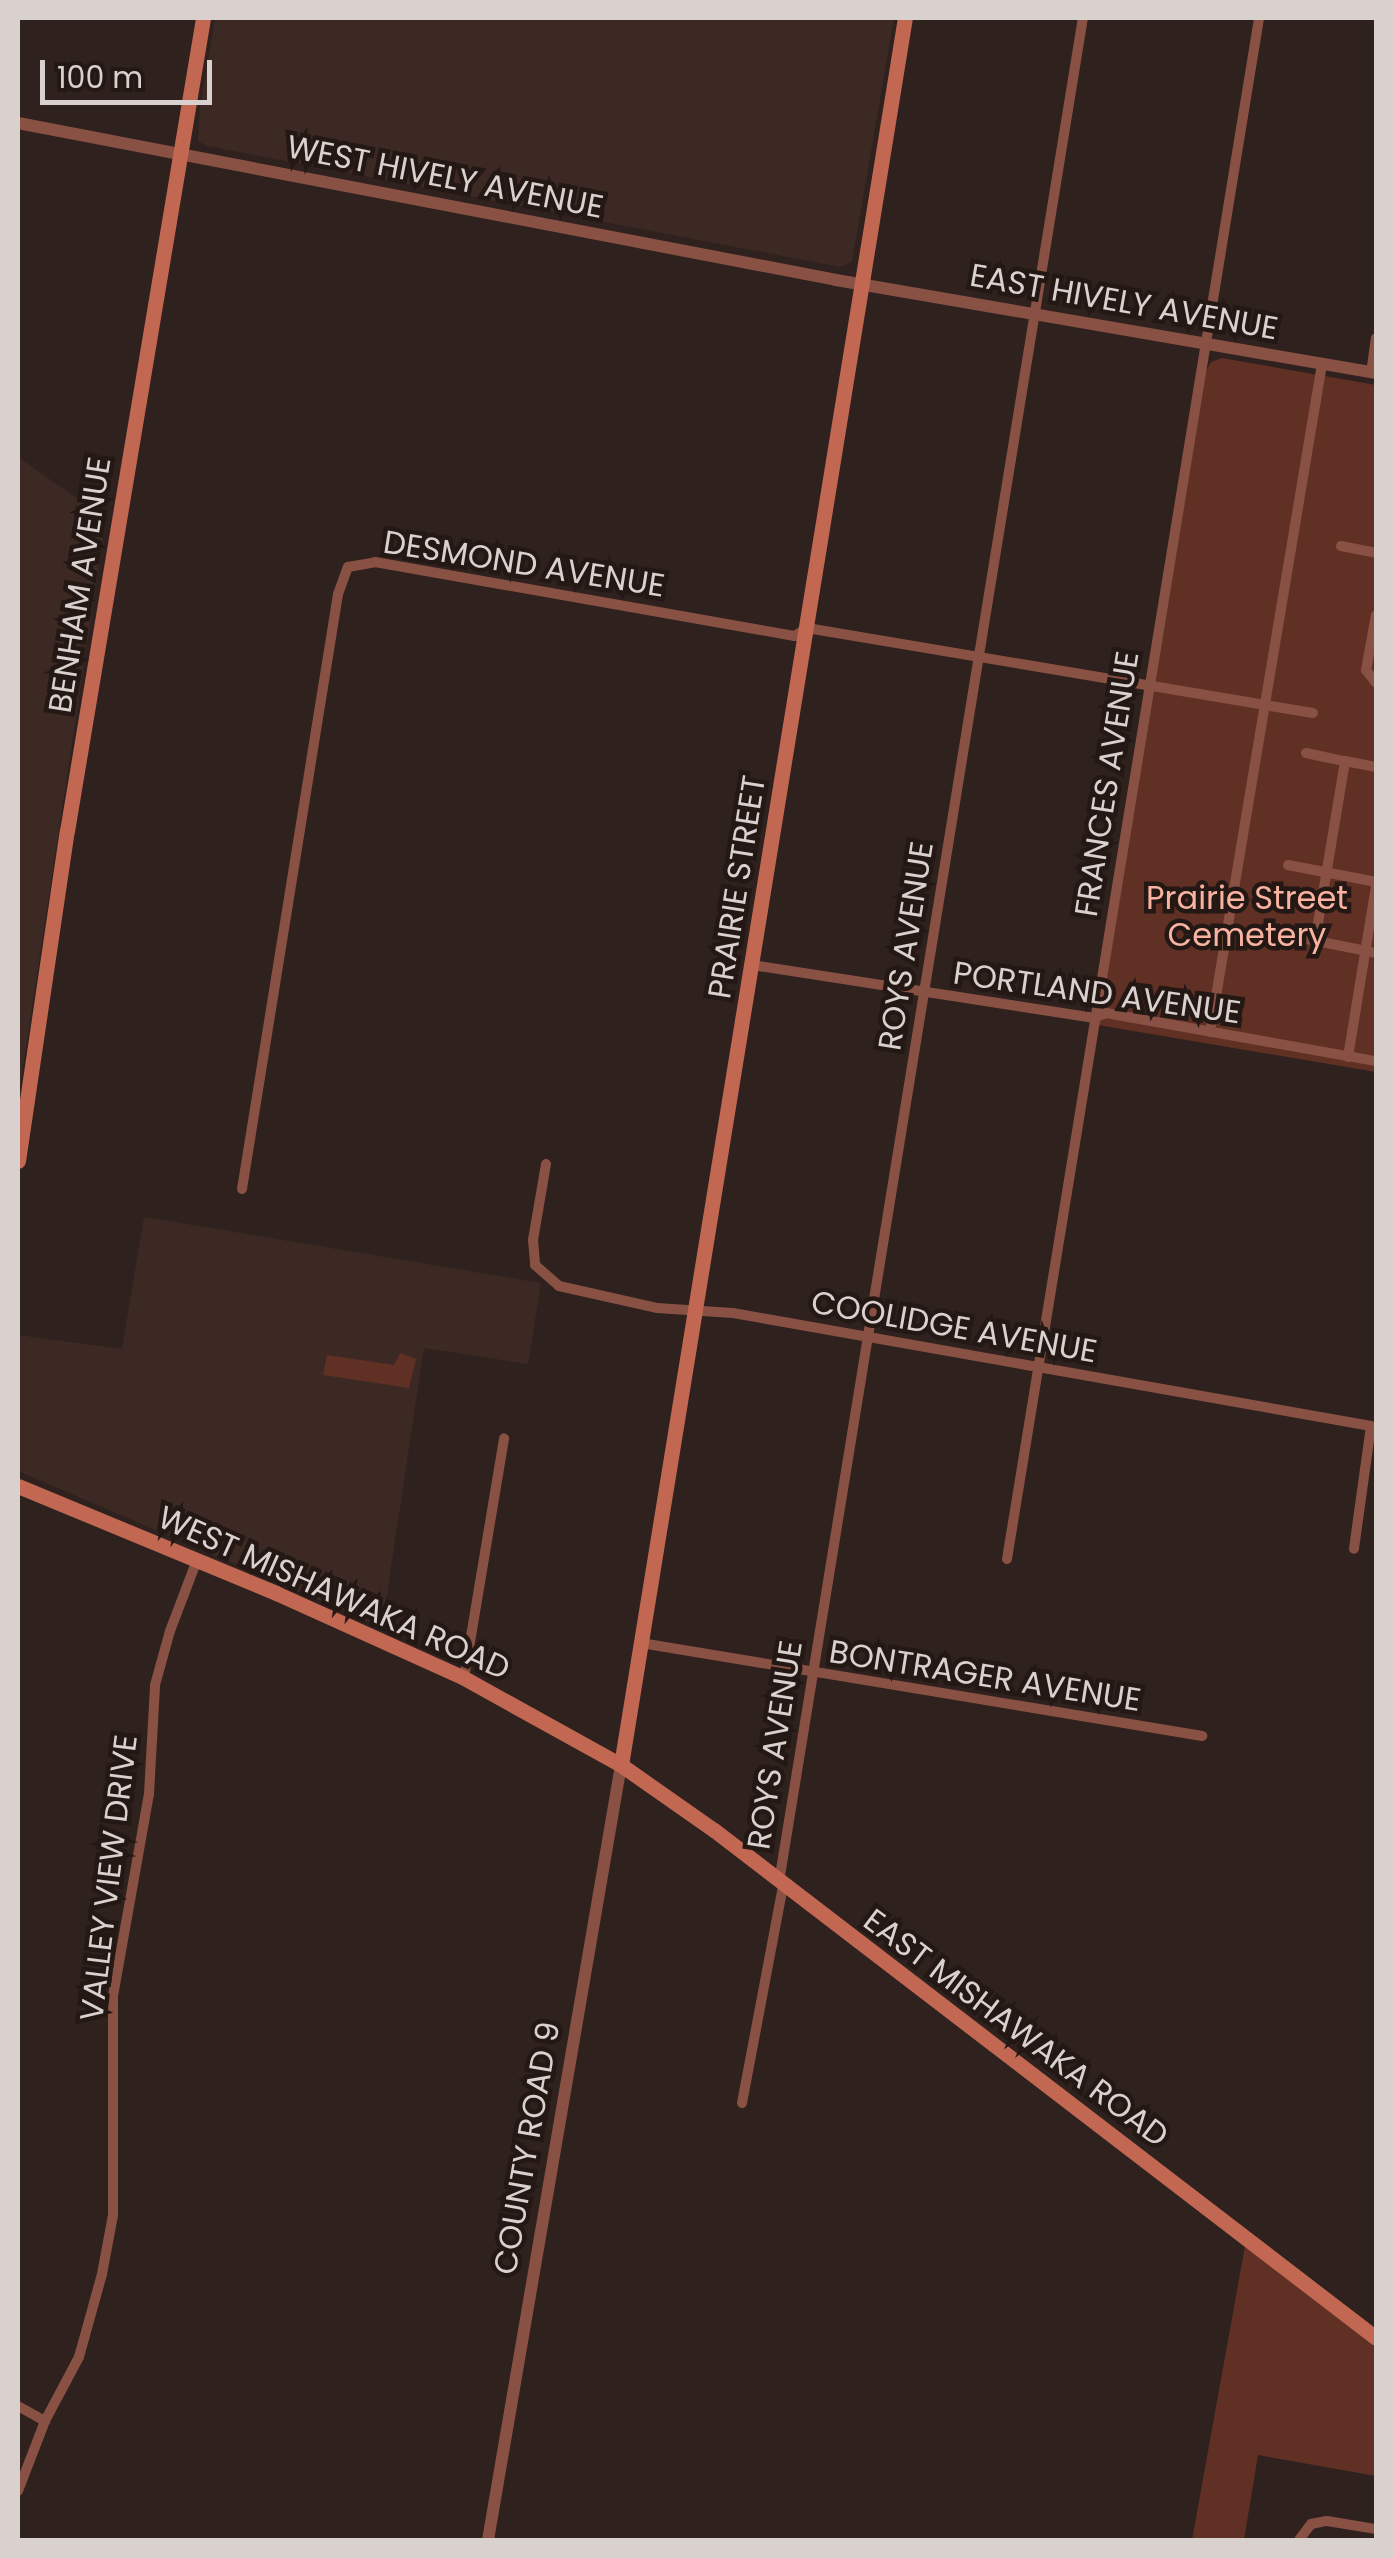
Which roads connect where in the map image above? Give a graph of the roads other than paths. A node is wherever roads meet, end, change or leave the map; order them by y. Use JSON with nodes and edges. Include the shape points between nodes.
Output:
{"nodes":[{"id":1,"x":202,"y":18,"type":"edge"},
{"id":2,"x":905,"y":18,"type":"edge"},
{"id":3,"x":1083,"y":18,"type":"edge"},
{"id":4,"x":1259,"y":18,"type":"edge"},
{"id":5,"x":18,"y":123,"type":"edge"},
{"id":6,"x":180,"y":155,"type":"junction"},
{"id":7,"x":862,"y":285,"type":"junction"},
{"id":8,"x":1034,"y":315,"type":"junction"},
{"id":9,"x":1376,"y":338,"type":"edge"},
{"id":10,"x":1204,"y":342,"type":"junction"},
{"id":11,"x":1322,"y":364,"type":"junction"},
{"id":12,"x":1374,"y":373,"type":"edge"},
{"id":13,"x":1341,"y":546,"type":"dead end"},
{"id":14,"x":1376,"y":552,"type":"edge"},
{"id":15,"x":1376,"y":615,"type":"edge"},
{"id":16,"x":808,"y":628,"type":"junction"},
{"id":17,"x":979,"y":656,"type":"junction"},
{"id":18,"x":1149,"y":684,"type":"junction"},
{"id":19,"x":1376,"y":684,"type":"edge"},
{"id":20,"x":1265,"y":704,"type":"junction"},
{"id":21,"x":1312,"y":713,"type":"dead end"},
{"id":22,"x":1306,"y":753,"type":"dead end"},
{"id":23,"x":1345,"y":761,"type":"junction"},
{"id":24,"x":1376,"y":766,"type":"edge"},
{"id":25,"x":1288,"y":865,"type":"dead end"},
{"id":26,"x":1328,"y":873,"type":"junction"},
{"id":27,"x":1376,"y":884,"type":"edge"},
{"id":28,"x":1276,"y":933,"type":"dead end"},
{"id":29,"x":1315,"y":941,"type":"junction"},
{"id":30,"x":1371,"y":952,"type":"edge"},
{"id":31,"x":752,"y":966,"type":"junction"},
{"id":32,"x":923,"y":993,"type":"junction"},
{"id":33,"x":1093,"y":1018,"type":"junction"},
{"id":34,"x":1210,"y":1032,"type":"junction"},
{"id":35,"x":1348,"y":1056,"type":"junction"},
{"id":36,"x":1376,"y":1061,"type":"edge"},
{"id":37,"x":18,"y":1162,"type":"edge"},
{"id":38,"x":546,"y":1164,"type":"dead end"},
{"id":39,"x":242,"y":1190,"type":"dead end"},
{"id":40,"x":697,"y":1310,"type":"junction"},
{"id":41,"x":867,"y":1337,"type":"junction"},
{"id":42,"x":1040,"y":1367,"type":"junction"},
{"id":43,"x":504,"y":1438,"type":"dead end"},
{"id":44,"x":18,"y":1486,"type":"edge"},
{"id":45,"x":1354,"y":1549,"type":"dead end"},
{"id":46,"x":197,"y":1560,"type":"junction"},
{"id":47,"x":1007,"y":1560,"type":"dead end"},
{"id":48,"x":641,"y":1643,"type":"junction"},
{"id":49,"x":812,"y":1673,"type":"junction"},
{"id":50,"x":464,"y":1678,"type":"junction"},
{"id":51,"x":1202,"y":1736,"type":"dead end"},
{"id":52,"x":620,"y":1766,"type":"junction"},
{"id":53,"x":781,"y":1883,"type":"junction"},
{"id":54,"x":742,"y":2103,"type":"dead end"},
{"id":55,"x":1376,"y":2338,"type":"edge"},
{"id":56,"x":18,"y":2406,"type":"edge"},
{"id":57,"x":45,"y":2422,"type":"junction"},
{"id":58,"x":18,"y":2491,"type":"edge"},
{"id":59,"x":1376,"y":2529,"type":"edge"},
{"id":60,"x":488,"y":2540,"type":"edge"},
{"id":61,"x":1299,"y":2540,"type":"edge"}],
"edges":[{"from":1,"to":6,"type":"main road","name":"BENHAM AVENUE"},
{"from":2,"to":7,"type":"main road","name":"PRAIRIE STREET"},
{"from":3,"to":8,"type":"street","name":"ROYS AVENUE"},
{"from":4,"to":10,"type":"street","name":"FRANCES AVENUE"},
{"from":5,"to":6,"type":"street","name":"WEST HIVELY AVENUE"},
{"from":6,"to":7,"type":"street","name":"WEST HIVELY AVENUE"},
{"from":6,"to":37,"type":"main road","name":"BENHAM AVENUE"},
{"from":7,"to":8,"type":"street","name":"EAST HIVELY AVENUE"},
{"from":7,"to":16,"type":"main road","name":"PRAIRIE STREET"},
{"from":8,"to":10,"type":"street","name":"EAST HIVELY AVENUE"},
{"from":8,"to":17,"type":"street","name":"ROYS AVENUE"},
{"from":9,"to":12,"type":"street"},
{"from":10,"to":11,"type":"street","name":"EAST HIVELY AVENUE"},
{"from":10,"to":18,"type":"street","name":"FRANCES AVENUE"},
{"from":11,"to":12,"type":"street","name":"EAST HIVELY AVENUE"},
{"from":11,"to":20,"type":"street"},
{"from":13,"to":14,"type":"street"},
{"from":15,"to":19,"type":"street","via":[[1366,670]]},
{"from":16,"to":17,"type":"street","name":"DESMOND AVENUE"},
{"from":16,"to":31,"type":"main road","name":"PRAIRIE STREET"},
{"from":16,"to":39,"type":"street","name":"DESMOND AVENUE","via":[[795,636],[375,562],[348,567],[338,594]]},
{"from":17,"to":18,"type":"street","name":"DESMOND AVENUE"},
{"from":17,"to":32,"type":"street","name":"ROYS AVENUE"},
{"from":18,"to":20,"type":"street","name":"DESMOND AVENUE"},
{"from":18,"to":33,"type":"street","name":"FRANCES AVENUE"},
{"from":20,"to":21,"type":"street","name":"DESMOND AVENUE"},
{"from":20,"to":34,"type":"street"},
{"from":22,"to":23,"type":"street"},
{"from":23,"to":24,"type":"street"},
{"from":23,"to":26,"type":"street"},
{"from":25,"to":26,"type":"street"},
{"from":26,"to":27,"type":"street"},
{"from":26,"to":29,"type":"street"},
{"from":27,"to":30,"type":"street"},
{"from":28,"to":29,"type":"street"},
{"from":29,"to":30,"type":"street"},
{"from":30,"to":35,"type":"street"},
{"from":31,"to":32,"type":"street","name":"PORTLAND AVENUE"},
{"from":31,"to":40,"type":"main road","name":"PRAIRIE STREET"},
{"from":32,"to":33,"type":"street","name":"PORTLAND AVENUE"},
{"from":32,"to":41,"type":"street","name":"ROYS AVENUE"},
{"from":33,"to":34,"type":"street","name":"PORTLAND AVENUE","via":[[1106,1013]]},
{"from":33,"to":42,"type":"street","name":"FRANCES AVENUE"},
{"from":34,"to":35,"type":"street","name":"PORTLAND AVENUE"},
{"from":35,"to":36,"type":"street","name":"PORTLAND AVENUE"},
{"from":38,"to":40,"type":"street","name":"COOLIDGE AVENUE","via":[[535,1266],[558,1286]]},
{"from":40,"to":41,"type":"street","name":"COOLIDGE AVENUE"},
{"from":40,"to":48,"type":"main road","name":"PRAIRIE STREET"},
{"from":41,"to":42,"type":"street","name":"COOLIDGE AVENUE"},
{"from":41,"to":49,"type":"street","name":"ROYS AVENUE"},
{"from":42,"to":45,"type":"street","name":"COOLIDGE AVENUE","via":[[1372,1426]]},
{"from":42,"to":47,"type":"street","name":"FRANCES AVENUE"},
{"from":43,"to":50,"type":"street"},
{"from":44,"to":46,"type":"main road","name":"WEST MISHAWAKA ROAD"},
{"from":46,"to":50,"type":"main road","name":"WEST MISHAWAKA ROAD"},
{"from":46,"to":57,"type":"street","name":"VALLEY VIEW DRIVE","via":[[156,1685],[149,1794],[113,1996],[110,2230],[79,2357]]},
{"from":48,"to":49,"type":"street","name":"BONTRAGER AVENUE"},
{"from":48,"to":52,"type":"main road","name":"PRAIRIE STREET"},
{"from":49,"to":51,"type":"street","name":"BONTRAGER AVENUE"},
{"from":49,"to":53,"type":"street","name":"ROYS AVENUE"},
{"from":50,"to":52,"type":"main road","name":"WEST MISHAWAKA ROAD"},
{"from":52,"to":53,"type":"main road","name":"EAST MISHAWAKA ROAD"},
{"from":52,"to":60,"type":"street","name":"COUNTY ROAD 9"},
{"from":53,"to":54,"type":"street","name":"ROYS AVENUE"},
{"from":53,"to":55,"type":"main road","name":"EAST MISHAWAKA ROAD"},
{"from":56,"to":57,"type":"street"},
{"from":57,"to":58,"type":"street","name":"VALLEY VIEW DRIVE"},
{"from":59,"to":61,"type":"street","via":[[1327,2520],[1311,2524]]}]}
